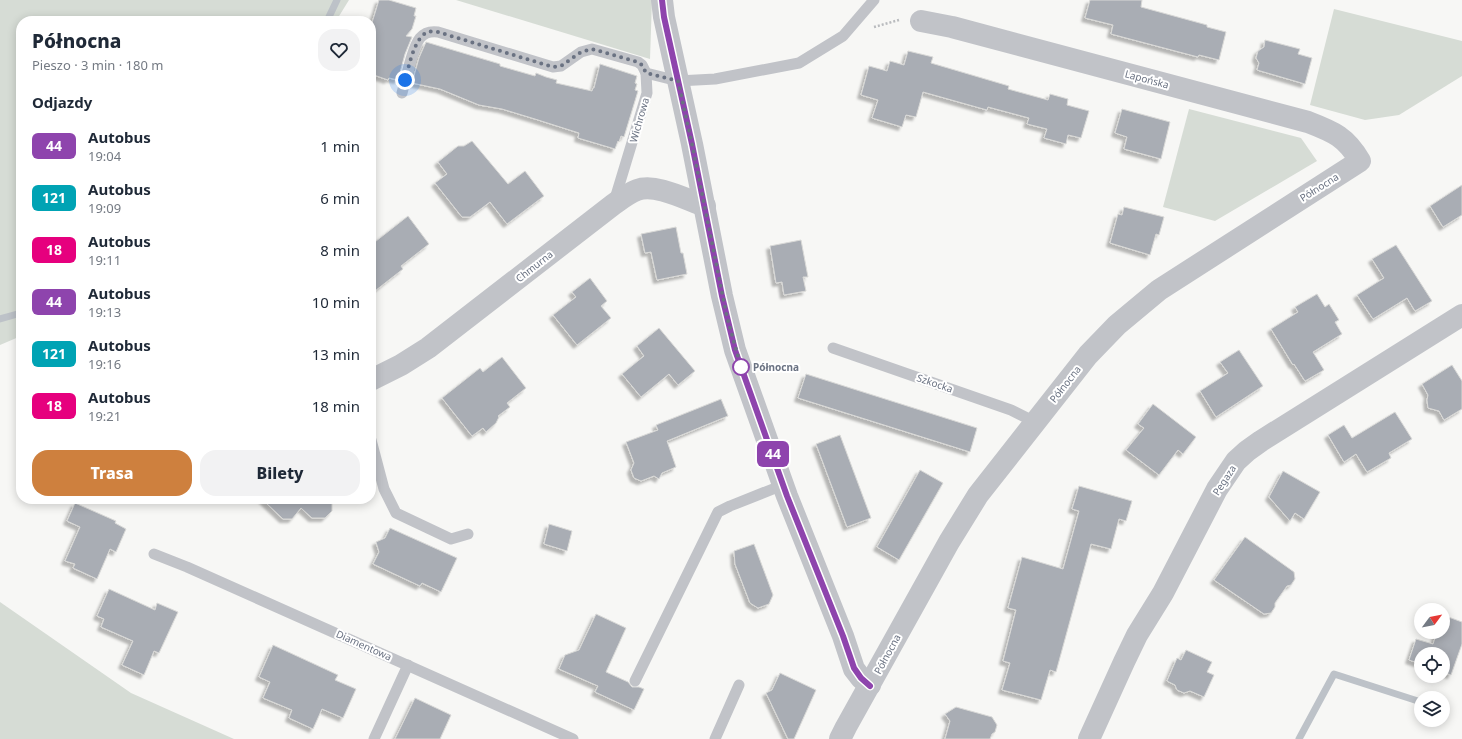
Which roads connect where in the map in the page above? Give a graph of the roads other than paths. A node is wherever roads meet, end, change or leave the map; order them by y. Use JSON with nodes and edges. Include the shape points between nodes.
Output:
{"nodes":[{"id":1,"x":662,"y":0,"type":"edge"},
{"id":2,"x":874,"y":0,"type":"edge"},
{"id":3,"x":921,"y":21,"type":"road end"},
{"id":4,"x":646,"y":73,"type":"junction"},
{"id":5,"x":678,"y":81,"type":"junction"},
{"id":6,"x":402,"y":92,"type":"dead end"},
{"id":7,"x":1360,"y":161,"type":"joint"},
{"id":8,"x":614,"y":204,"type":"junction"},
{"id":9,"x":705,"y":206,"type":"junction"},
{"id":10,"x":1462,"y":315,"type":"edge"},
{"id":11,"x":832,"y":348,"type":"dead end"},
{"id":12,"x":376,"y":378,"type":"edge"},
{"id":13,"x":1035,"y":422,"type":"junction"},
{"id":14,"x":376,"y":459,"type":"edge"},
{"id":15,"x":783,"y":484,"type":"junction"},
{"id":16,"x":468,"y":534,"type":"dead end"},
{"id":17,"x":154,"y":554,"type":"dead end"},
{"id":18,"x":408,"y":665,"type":"junction"},
{"id":19,"x":635,"y":681,"type":"dead end"},
{"id":20,"x":739,"y":685,"type":"dead end"},
{"id":21,"x":870,"y":686,"type":"junction"},
{"id":22,"x":374,"y":739,"type":"edge"},
{"id":23,"x":572,"y":739,"type":"edge"},
{"id":24,"x":715,"y":739,"type":"edge"},
{"id":25,"x":840,"y":739,"type":"edge"},
{"id":26,"x":1089,"y":739,"type":"edge"}],
"edges":[{"from":1,"to":5,"type":"street"},
{"from":2,"to":5,"type":"lane","via":[[843,36],[799,63],[716,79]]},
{"from":3,"to":7,"type":"street","name":"Lapońska","via":[[952,27],[1308,122],[1346,141]]},
{"from":4,"to":5,"type":"lane"},
{"from":4,"to":6,"type":"lane","via":[[638,62],[592,49],[581,52],[561,66],[553,67],[432,31],[424,34],[418,42]]},
{"from":4,"to":8,"type":"lane","name":"Wichrowa","via":[[647,94]]},
{"from":5,"to":9,"type":"street"},
{"from":7,"to":13,"type":"street","name":"Północna","via":[[1159,290],[1117,325],[1088,355]]},
{"from":8,"to":9,"type":"street","name":"Chmurna","via":[[637,189],[650,188],[663,190]]},
{"from":8,"to":12,"type":"street","name":"Chmurna","via":[[428,348]]},
{"from":9,"to":15,"type":"street","via":[[735,350]]},
{"from":10,"to":26,"type":"street","name":"Pegaza","via":[[1261,441],[1236,461],[1217,489],[1138,635]]},
{"from":11,"to":13,"type":"lane","name":"Szkocka","via":[[1011,410]]},
{"from":13,"to":21,"type":"street","name":"Północna","via":[[978,495],[949,542]]},
{"from":14,"to":16,"type":"lane","via":[[384,489],[396,513],[452,539]]},
{"from":15,"to":19,"type":"lane","via":[[718,512]]},
{"from":15,"to":21,"type":"street","via":[[854,668]]},
{"from":17,"to":18,"type":"lane","name":"Diamentowa"},
{"from":18,"to":22,"type":"lane"},
{"from":18,"to":23,"type":"lane","name":"Diamentowa"},
{"from":20,"to":24,"type":"lane"},
{"from":21,"to":25,"type":"street","name":"Północna"}]}
